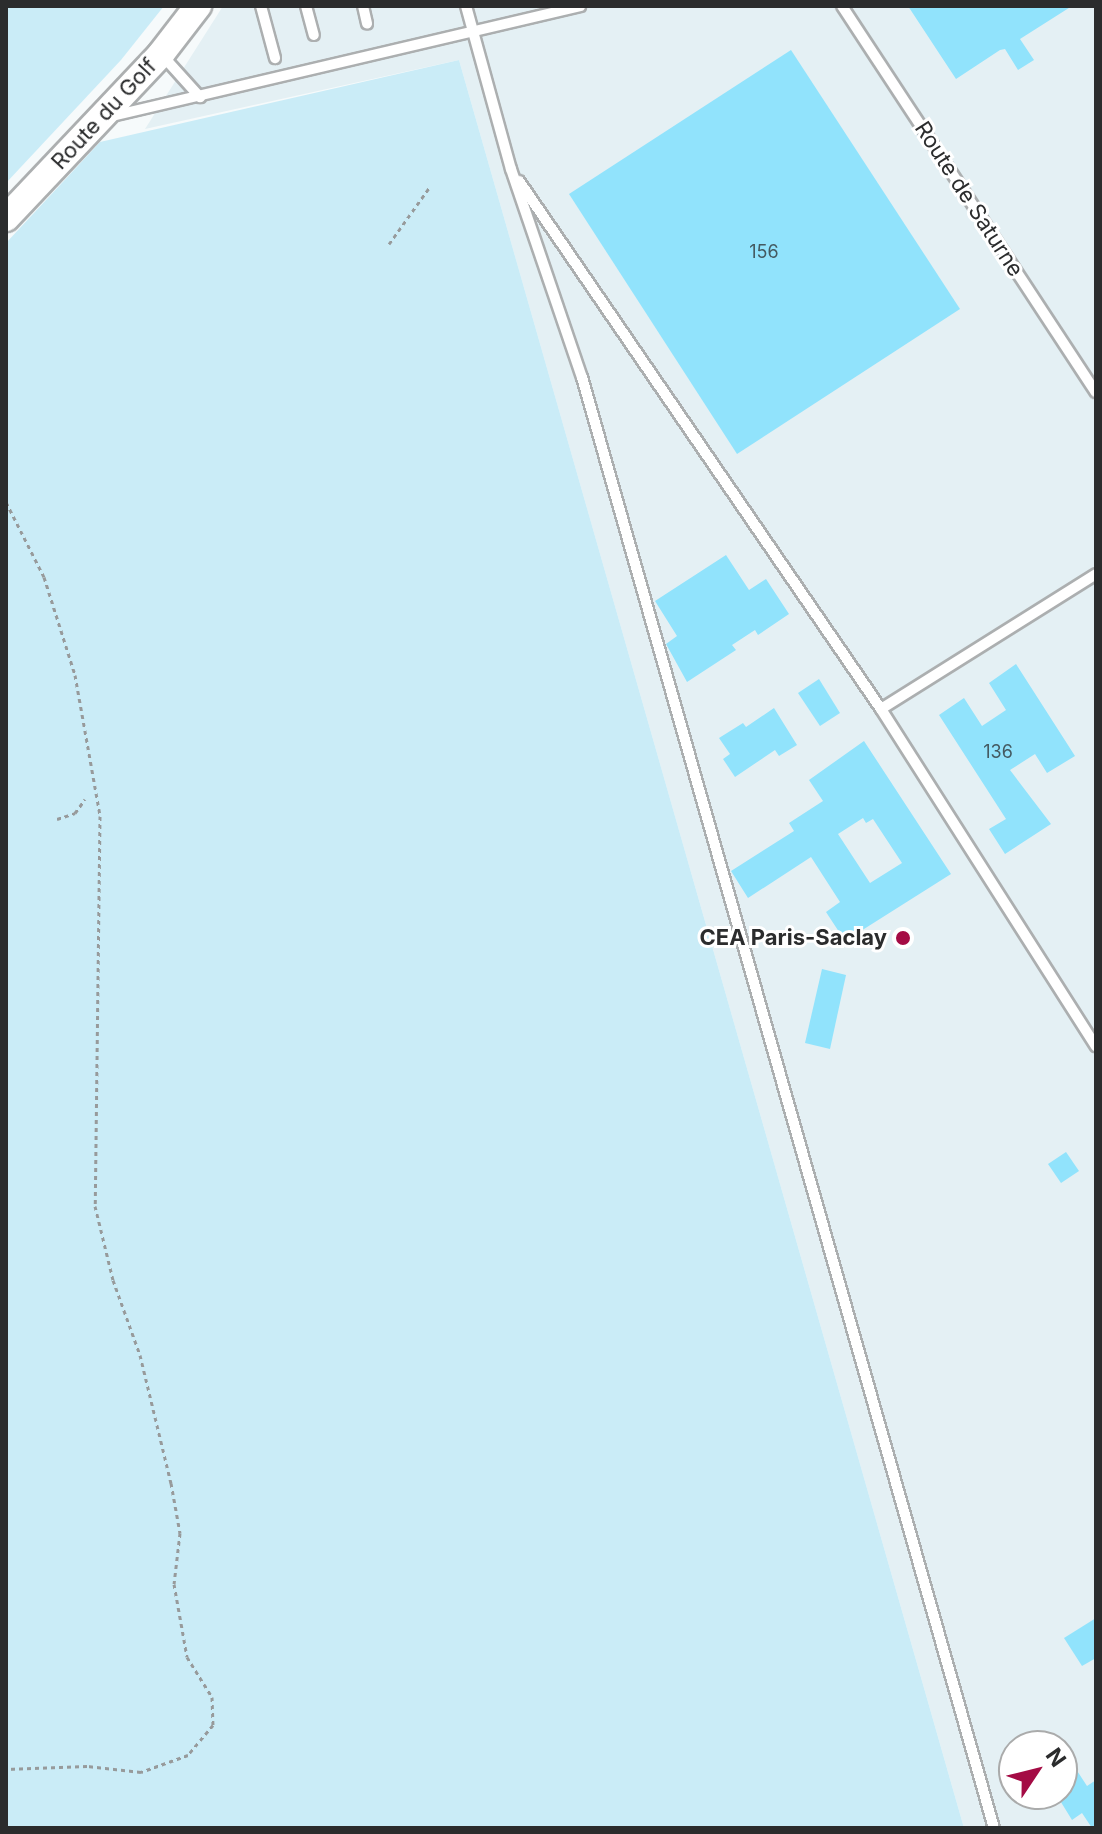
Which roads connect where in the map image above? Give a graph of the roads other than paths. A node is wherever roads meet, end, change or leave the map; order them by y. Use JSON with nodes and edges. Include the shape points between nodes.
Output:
{"nodes":[{"id":1,"x":198,"y":6,"type":"edge"},
{"id":2,"x":261,"y":6,"type":"edge"},
{"id":3,"x":306,"y":6,"type":"edge"},
{"id":4,"x":363,"y":6,"type":"edge"},
{"id":5,"x":466,"y":6,"type":"edge"},
{"id":6,"x":580,"y":6,"type":"edge"},
{"id":7,"x":842,"y":6,"type":"edge"},
{"id":8,"x":367,"y":24,"type":"dead end"},
{"id":9,"x":472,"y":31,"type":"junction"},
{"id":10,"x":314,"y":35,"type":"dead end"},
{"id":11,"x":161,"y":54,"type":"junction"},
{"id":12,"x":275,"y":58,"type":"dead end"},
{"id":13,"x":200,"y":97,"type":"junction"},
{"id":14,"x":102,"y":117,"type":"junction"},
{"id":15,"x":511,"y":169,"type":"junction"},
{"id":16,"x":6,"y":218,"type":"edge"},
{"id":17,"x":1096,"y":392,"type":"edge"},
{"id":18,"x":1096,"y":574,"type":"edge"},
{"id":19,"x":881,"y":709,"type":"junction"},
{"id":20,"x":1096,"y":1046,"type":"edge"},
{"id":21,"x":994,"y":1828,"type":"edge"}],
"edges":[{"from":1,"to":11,"type":"street","name":"Route du Golf"},
{"from":2,"to":12,"type":"lane"},
{"from":3,"to":10,"type":"lane"},
{"from":4,"to":8,"type":"lane"},
{"from":5,"to":9,"type":"lane"},
{"from":6,"to":9,"type":"lane"},
{"from":7,"to":17,"type":"lane","name":"Route de Saturne"},
{"from":9,"to":13,"type":"lane"},
{"from":9,"to":15,"type":"lane"},
{"from":11,"to":13,"type":"lane"},
{"from":11,"to":14,"type":"street","name":"Route du Golf"},
{"from":13,"to":14,"type":"lane"},
{"from":14,"to":16,"type":"street","name":"Route du Golf"},
{"from":15,"to":19,"type":"lane"},
{"from":15,"to":21,"type":"lane","via":[[582,377]]},
{"from":18,"to":19,"type":"lane"},
{"from":19,"to":20,"type":"lane"}]}
